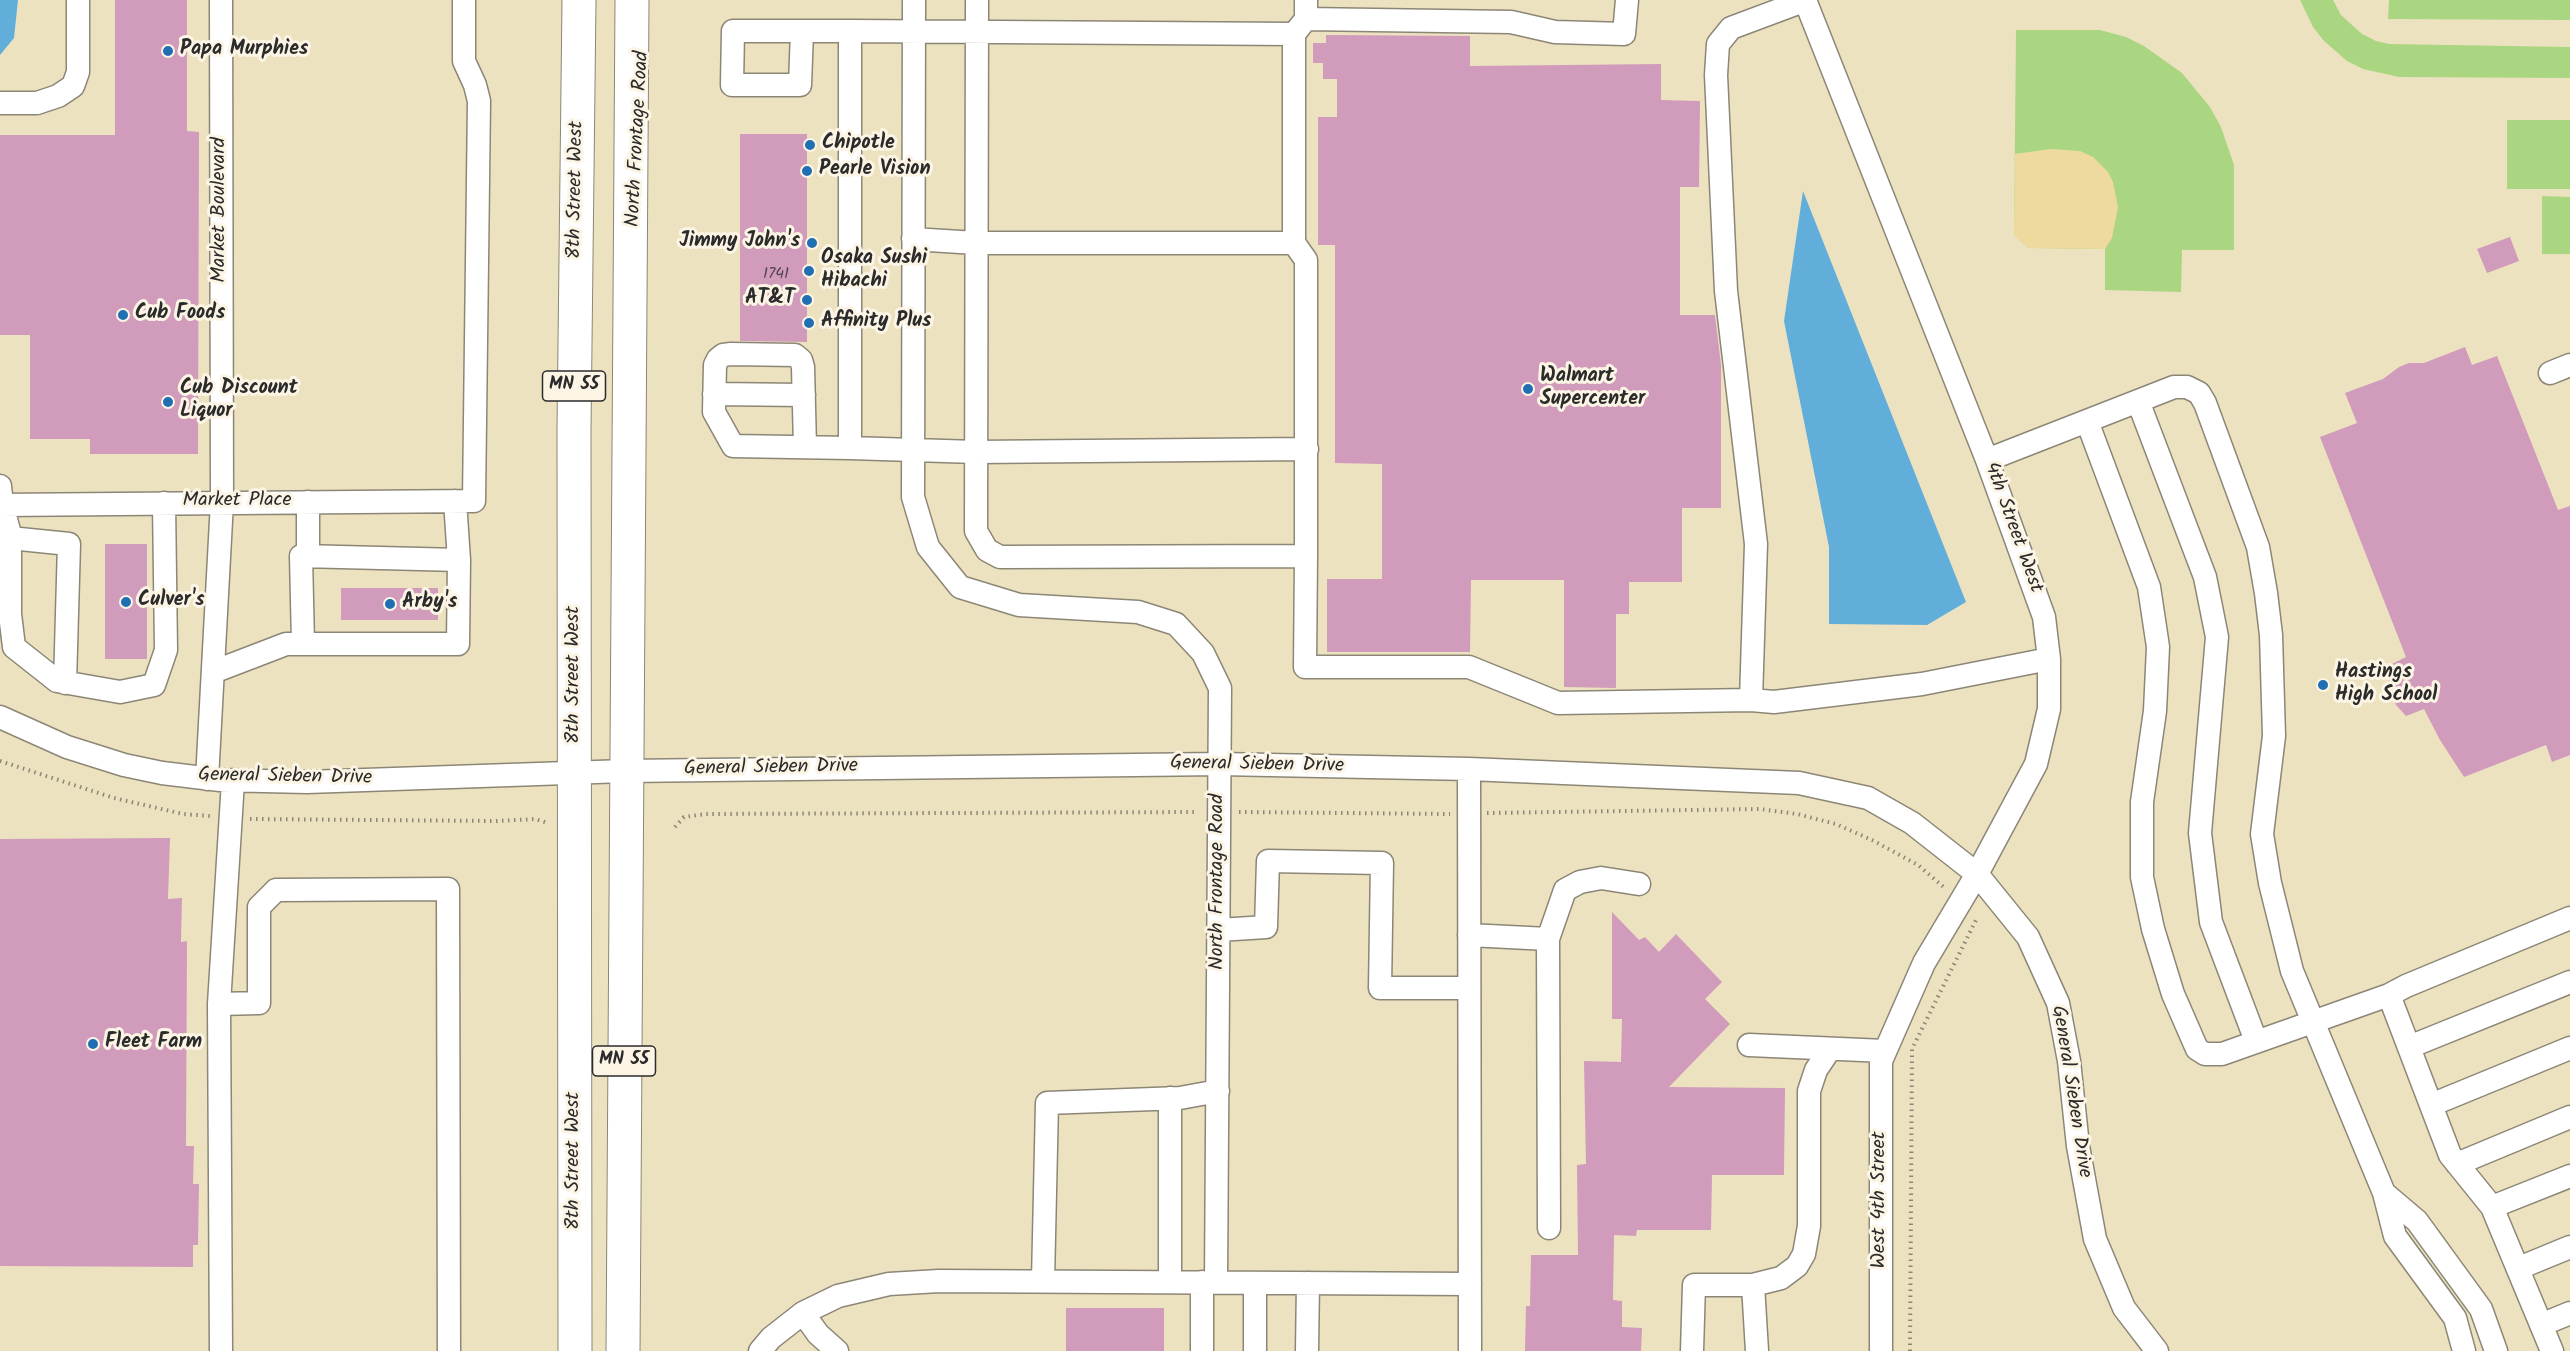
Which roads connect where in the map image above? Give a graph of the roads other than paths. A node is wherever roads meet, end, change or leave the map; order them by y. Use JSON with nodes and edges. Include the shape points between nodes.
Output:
{"nodes":[{"id":1,"x":78,"y":0,"type":"edge"},
{"id":2,"x":221,"y":0,"type":"edge"},
{"id":3,"x":464,"y":0,"type":"edge"},
{"id":4,"x":579,"y":0,"type":"edge"},
{"id":5,"x":632,"y":0,"type":"edge"},
{"id":6,"x":645,"y":0,"type":"edge"},
{"id":7,"x":914,"y":0,"type":"edge"},
{"id":8,"x":977,"y":0,"type":"edge"},
{"id":9,"x":1627,"y":0,"type":"edge"},
{"id":10,"x":1805,"y":0,"type":"edge"},
{"id":11,"x":1755,"y":9,"type":"edge"},
{"id":12,"x":1302,"y":18,"type":"edge"},
{"id":13,"x":802,"y":31,"type":"dead end"},
{"id":14,"x":850,"y":31,"type":"junction"},
{"id":15,"x":914,"y":32,"type":"junction"},
{"id":16,"x":977,"y":32,"type":"junction"},
{"id":17,"x":0,"y":102,"type":"edge"},
{"id":18,"x":913,"y":239,"type":"junction"},
{"id":19,"x":976,"y":243,"type":"junction"},
{"id":20,"x":1293,"y":243,"type":"junction"},
{"id":21,"x":630,"y":278,"type":"junction"},
{"id":22,"x":714,"y":394,"type":"junction"},
{"id":23,"x":804,"y":395,"type":"junction"},
{"id":24,"x":2138,"y":401,"type":"junction"},
{"id":25,"x":2087,"y":421,"type":"junction"},
{"id":26,"x":805,"y":447,"type":"junction"},
{"id":27,"x":850,"y":448,"type":"junction"},
{"id":28,"x":913,"y":449,"type":"junction"},
{"id":29,"x":1307,"y":449,"type":"junction"},
{"id":30,"x":976,"y":452,"type":"junction"},
{"id":31,"x":1987,"y":460,"type":"junction"},
{"id":32,"x":1,"y":498,"type":"edge"},
{"id":33,"x":464,"y":501,"type":"junction"},
{"id":34,"x":222,"y":502,"type":"junction"},
{"id":35,"x":308,"y":502,"type":"junction"},
{"id":36,"x":164,"y":503,"type":"junction"},
{"id":37,"x":10,"y":538,"type":"junction"},
{"id":38,"x":308,"y":556,"type":"junction"},
{"id":39,"x":1306,"y":556,"type":"junction"},
{"id":40,"x":459,"y":560,"type":"junction"},
{"id":41,"x":303,"y":644,"type":"junction"},
{"id":42,"x":2049,"y":659,"type":"junction"},
{"id":43,"x":213,"y":672,"type":"junction"},
{"id":44,"x":65,"y":683,"type":"junction"},
{"id":45,"x":1751,"y":700,"type":"junction"},
{"id":46,"x":0,"y":717,"type":"edge"},
{"id":47,"x":1220,"y":764,"type":"junction"},
{"id":48,"x":1469,"y":770,"type":"junction"},
{"id":49,"x":625,"y":771,"type":"junction"},
{"id":50,"x":576,"y":772,"type":"junction"},
{"id":51,"x":207,"y":779,"type":"junction"},
{"id":52,"x":234,"y":781,"type":"junction"},
{"id":53,"x":1977,"y":874,"type":"junction"},
{"id":54,"x":1639,"y":884,"type":"dead end"},
{"id":55,"x":2570,"y":918,"type":"edge"},
{"id":56,"x":1219,"y":930,"type":"junction"},
{"id":57,"x":1469,"y":935,"type":"junction"},
{"id":58,"x":1548,"y":939,"type":"junction"},
{"id":59,"x":2570,"y":982,"type":"edge"},
{"id":60,"x":1469,"y":988,"type":"junction"},
{"id":61,"x":2390,"y":995,"type":"junction"},
{"id":62,"x":219,"y":1004,"type":"junction"},
{"id":63,"x":2311,"y":1021,"type":"junction"},
{"id":64,"x":2256,"y":1041,"type":"junction"},
{"id":65,"x":1749,"y":1045,"type":"dead end"},
{"id":66,"x":2409,"y":1047,"type":"junction"},
{"id":67,"x":2570,"y":1048,"type":"edge"},
{"id":68,"x":1830,"y":1049,"type":"junction"},
{"id":69,"x":1885,"y":1051,"type":"junction"},
{"id":70,"x":1218,"y":1091,"type":"junction"},
{"id":71,"x":1170,"y":1098,"type":"junction"},
{"id":72,"x":2431,"y":1105,"type":"junction"},
{"id":73,"x":2570,"y":1116,"type":"edge"},
{"id":74,"x":2457,"y":1164,"type":"junction"},
{"id":75,"x":2570,"y":1176,"type":"edge"},
{"id":76,"x":2384,"y":1193,"type":"junction"},
{"id":77,"x":2492,"y":1207,"type":"junction"},
{"id":78,"x":1549,"y":1228,"type":"dead end"},
{"id":79,"x":2570,"y":1248,"type":"edge"},
{"id":80,"x":2519,"y":1268,"type":"junction"},
{"id":81,"x":1043,"y":1281,"type":"junction"},
{"id":82,"x":1170,"y":1282,"type":"junction"},
{"id":83,"x":1209,"y":1282,"type":"junction"},
{"id":84,"x":1255,"y":1283,"type":"junction"},
{"id":85,"x":1308,"y":1283,"type":"junction"},
{"id":86,"x":1470,"y":1284,"type":"junction"},
{"id":87,"x":1753,"y":1285,"type":"junction"},
{"id":88,"x":803,"y":1313,"type":"junction"},
{"id":89,"x":2570,"y":1313,"type":"edge"},
{"id":90,"x":2541,"y":1324,"type":"junction"},
{"id":91,"x":221,"y":1351,"type":"edge"},
{"id":92,"x":449,"y":1351,"type":"edge"},
{"id":93,"x":575,"y":1351,"type":"edge"},
{"id":94,"x":623,"y":1351,"type":"edge"},
{"id":95,"x":760,"y":1351,"type":"edge"},
{"id":96,"x":837,"y":1351,"type":"edge"},
{"id":97,"x":1202,"y":1351,"type":"edge"},
{"id":98,"x":1255,"y":1351,"type":"edge"},
{"id":99,"x":1307,"y":1351,"type":"edge"},
{"id":100,"x":1470,"y":1351,"type":"edge"},
{"id":101,"x":1692,"y":1351,"type":"edge"},
{"id":102,"x":1757,"y":1351,"type":"edge"},
{"id":103,"x":1881,"y":1351,"type":"edge"},
{"id":104,"x":2157,"y":1351,"type":"edge"},
{"id":105,"x":2464,"y":1351,"type":"edge"},
{"id":106,"x":2496,"y":1351,"type":"edge"},
{"id":107,"x":2552,"y":1351,"type":"edge"}],
"edges":[{"from":1,"to":17,"type":"street","via":[[78,72],[73,86],[37,103]]},
{"from":2,"to":34,"type":"street","name":"Market Boulevard"},
{"from":3,"to":33,"type":"street","via":[[464,61],[479,101]]},
{"from":4,"to":50,"type":"highway","name":"8th Street West","number":"MN 55","via":[[574,430]]},
{"from":5,"to":21,"type":"highway","number":"MN 55"},
{"from":6,"to":21,"type":"street","name":"North Frontage Road","via":[[644,131]]},
{"from":7,"to":15,"type":"street","name":"North Frontage Road"},
{"from":8,"to":16,"type":"street"},
{"from":9,"to":12,"type":"street","via":[[1624,34],[1555,32],[1512,22]]},
{"from":10,"to":11,"type":"street"},
{"from":10,"to":31,"type":"street","name":"4th Street West"},
{"from":11,"to":45,"type":"street","via":[[1718,44],[1716,75],[1726,291],[1756,544]]},
{"from":12,"to":16,"type":"street"},
{"from":12,"to":20,"type":"street"},
{"from":13,"to":14,"type":"street"},
{"from":14,"to":15,"type":"street"},
{"from":14,"to":27,"type":"street"},
{"from":15,"to":16,"type":"street"},
{"from":15,"to":18,"type":"street","name":"North Frontage Road"},
{"from":16,"to":19,"type":"street"},
{"from":18,"to":19,"type":"street"},
{"from":18,"to":28,"type":"street","name":"North Frontage Road"},
{"from":19,"to":20,"type":"street"},
{"from":19,"to":30,"type":"street"},
{"from":20,"to":29,"type":"street","via":[[1306,260]]},
{"from":21,"to":49,"type":"highway","number":"MN 55"},
{"from":22,"to":23,"type":"street"},
{"from":22,"to":23,"type":"street","via":[[715,365],[723,355],[731,354],[795,355],[803,367]]},
{"from":22,"to":26,"type":"street","via":[[714,412],[733,446]]},
{"from":23,"to":26,"type":"street"},
{"from":24,"to":25,"type":"street"},
{"from":24,"to":63,"type":"street","via":[[2174,387],[2187,387],[2199,393],[2258,547],[2271,635],[2274,736],[2262,834],[2292,971]]},
{"from":24,"to":64,"type":"street","via":[[2205,577],[2217,637],[2200,833],[2211,922]]},
{"from":25,"to":31,"type":"street"},
{"from":25,"to":64,"type":"street","via":[[2149,587],[2158,646],[2155,711],[2142,802],[2142,877],[2152,929],[2173,994],[2197,1049],[2205,1054],[2222,1054]]},
{"from":26,"to":27,"type":"street"},
{"from":27,"to":28,"type":"street"},
{"from":28,"to":30,"type":"street"},
{"from":28,"to":47,"type":"street","name":"North Frontage Road","via":[[913,497],[928,547],[960,586],[1019,605],[1138,612],[1176,624],[1203,653],[1220,688]]},
{"from":29,"to":30,"type":"street"},
{"from":29,"to":39,"type":"street"},
{"from":30,"to":39,"type":"street","via":[[976,531],[987,550],[1000,557]]},
{"from":31,"to":42,"type":"street","name":"4th Street West","via":[[2044,616]]},
{"from":32,"to":36,"type":"street","name":"Market Place"},
{"from":32,"to":37,"type":"street"},
{"from":33,"to":35,"type":"street","name":"Market Place"},
{"from":33,"to":40,"type":"street"},
{"from":34,"to":35,"type":"street","name":"Market Place"},
{"from":34,"to":36,"type":"street","name":"Market Place"},
{"from":34,"to":43,"type":"street","name":"Market Boulevard"},
{"from":35,"to":38,"type":"street"},
{"from":36,"to":44,"type":"street","via":[[166,650],[154,685],[120,692]]},
{"from":37,"to":44,"type":"street","via":[[14,647]]},
{"from":37,"to":44,"type":"street","via":[[69,544]]},
{"from":38,"to":40,"type":"street"},
{"from":38,"to":41,"type":"street","via":[[301,556]]},
{"from":39,"to":45,"type":"street","via":[[1305,667],[1469,667],[1558,703]]},
{"from":40,"to":41,"type":"street","via":[[458,644]]},
{"from":41,"to":43,"type":"street","via":[[279,646]]},
{"from":42,"to":45,"type":"street","via":[[1837,696],[1774,702]]},
{"from":42,"to":53,"type":"street","name":"4th Street West","via":[[2049,709],[2036,764]]},
{"from":43,"to":51,"type":"street","name":"Market Boulevard"},
{"from":46,"to":51,"type":"street","name":"General Sieben Drive","via":[[102,758]]},
{"from":47,"to":48,"type":"street","name":"General Sieben Drive"},
{"from":47,"to":49,"type":"street","name":"General Sieben Drive"},
{"from":47,"to":56,"type":"street","name":"North Frontage Road"},
{"from":48,"to":53,"type":"street","name":"General Sieben Drive","via":[[1799,783],[1868,798],[1912,823]]},
{"from":48,"to":57,"type":"street"},
{"from":49,"to":50,"type":"street","name":"General Sieben Drive"},
{"from":49,"to":94,"type":"highway","number":"MN 55"},
{"from":50,"to":52,"type":"street","name":"General Sieben Drive"},
{"from":50,"to":93,"type":"highway","name":"8th Street West","number":"MN 55"},
{"from":51,"to":52,"type":"street","name":"General Sieben Drive"},
{"from":52,"to":62,"type":"street"},
{"from":53,"to":69,"type":"street","name":"4th Street West","via":[[1924,963]]},
{"from":53,"to":104,"type":"street","name":"General Sieben Drive","via":[[2028,937],[2058,1003],[2096,1239],[2124,1308]]},
{"from":54,"to":58,"type":"street","via":[[1601,878],[1565,890]]},
{"from":55,"to":61,"type":"street"},
{"from":56,"to":60,"type":"street","via":[[1266,927],[1268,861],[1382,863],[1380,988]]},
{"from":56,"to":70,"type":"street","name":"North Frontage Road"},
{"from":57,"to":58,"type":"street"},
{"from":57,"to":60,"type":"street"},
{"from":58,"to":78,"type":"street"},
{"from":59,"to":66,"type":"street"},
{"from":60,"to":86,"type":"street"},
{"from":61,"to":63,"type":"street"},
{"from":61,"to":66,"type":"street"},
{"from":62,"to":91,"type":"street"},
{"from":62,"to":92,"type":"street","via":[[259,1003],[259,907],[276,890],[448,889]]},
{"from":63,"to":64,"type":"street"},
{"from":63,"to":76,"type":"street"},
{"from":65,"to":68,"type":"street"},
{"from":66,"to":72,"type":"street"},
{"from":67,"to":72,"type":"street"},
{"from":68,"to":69,"type":"street"},
{"from":68,"to":87,"type":"street","via":[[1816,1070],[1809,1091],[1809,1226],[1804,1254],[1797,1266],[1781,1278]]},
{"from":69,"to":103,"type":"street","name":"West 4th Street","via":[[1881,1061]]},
{"from":70,"to":71,"type":"street"},
{"from":70,"to":83,"type":"street","name":"North Frontage Road"},
{"from":71,"to":81,"type":"street","via":[[1047,1103]]},
{"from":71,"to":82,"type":"street"},
{"from":72,"to":74,"type":"street"},
{"from":73,"to":74,"type":"street"},
{"from":74,"to":77,"type":"street"},
{"from":75,"to":77,"type":"street"},
{"from":76,"to":105,"type":"street","via":[[2395,1236],[2455,1318]]},
{"from":76,"to":106,"type":"street","via":[[2417,1221],[2481,1309]]},
{"from":77,"to":80,"type":"street"},
{"from":79,"to":80,"type":"street"},
{"from":80,"to":90,"type":"street"},
{"from":81,"to":82,"type":"street"},
{"from":81,"to":88,"type":"street","via":[[890,1284],[838,1296]]},
{"from":82,"to":83,"type":"street"},
{"from":83,"to":84,"type":"street"},
{"from":83,"to":97,"type":"street","name":"North Frontage Road"},
{"from":84,"to":85,"type":"street"},
{"from":84,"to":98,"type":"street"},
{"from":85,"to":86,"type":"street"},
{"from":85,"to":99,"type":"street"},
{"from":86,"to":100,"type":"street"},
{"from":87,"to":101,"type":"street","via":[[1695,1285]]},
{"from":87,"to":102,"type":"street"},
{"from":88,"to":95,"type":"street"},
{"from":88,"to":96,"type":"street"},
{"from":89,"to":90,"type":"street"},
{"from":90,"to":107,"type":"street"}]}
